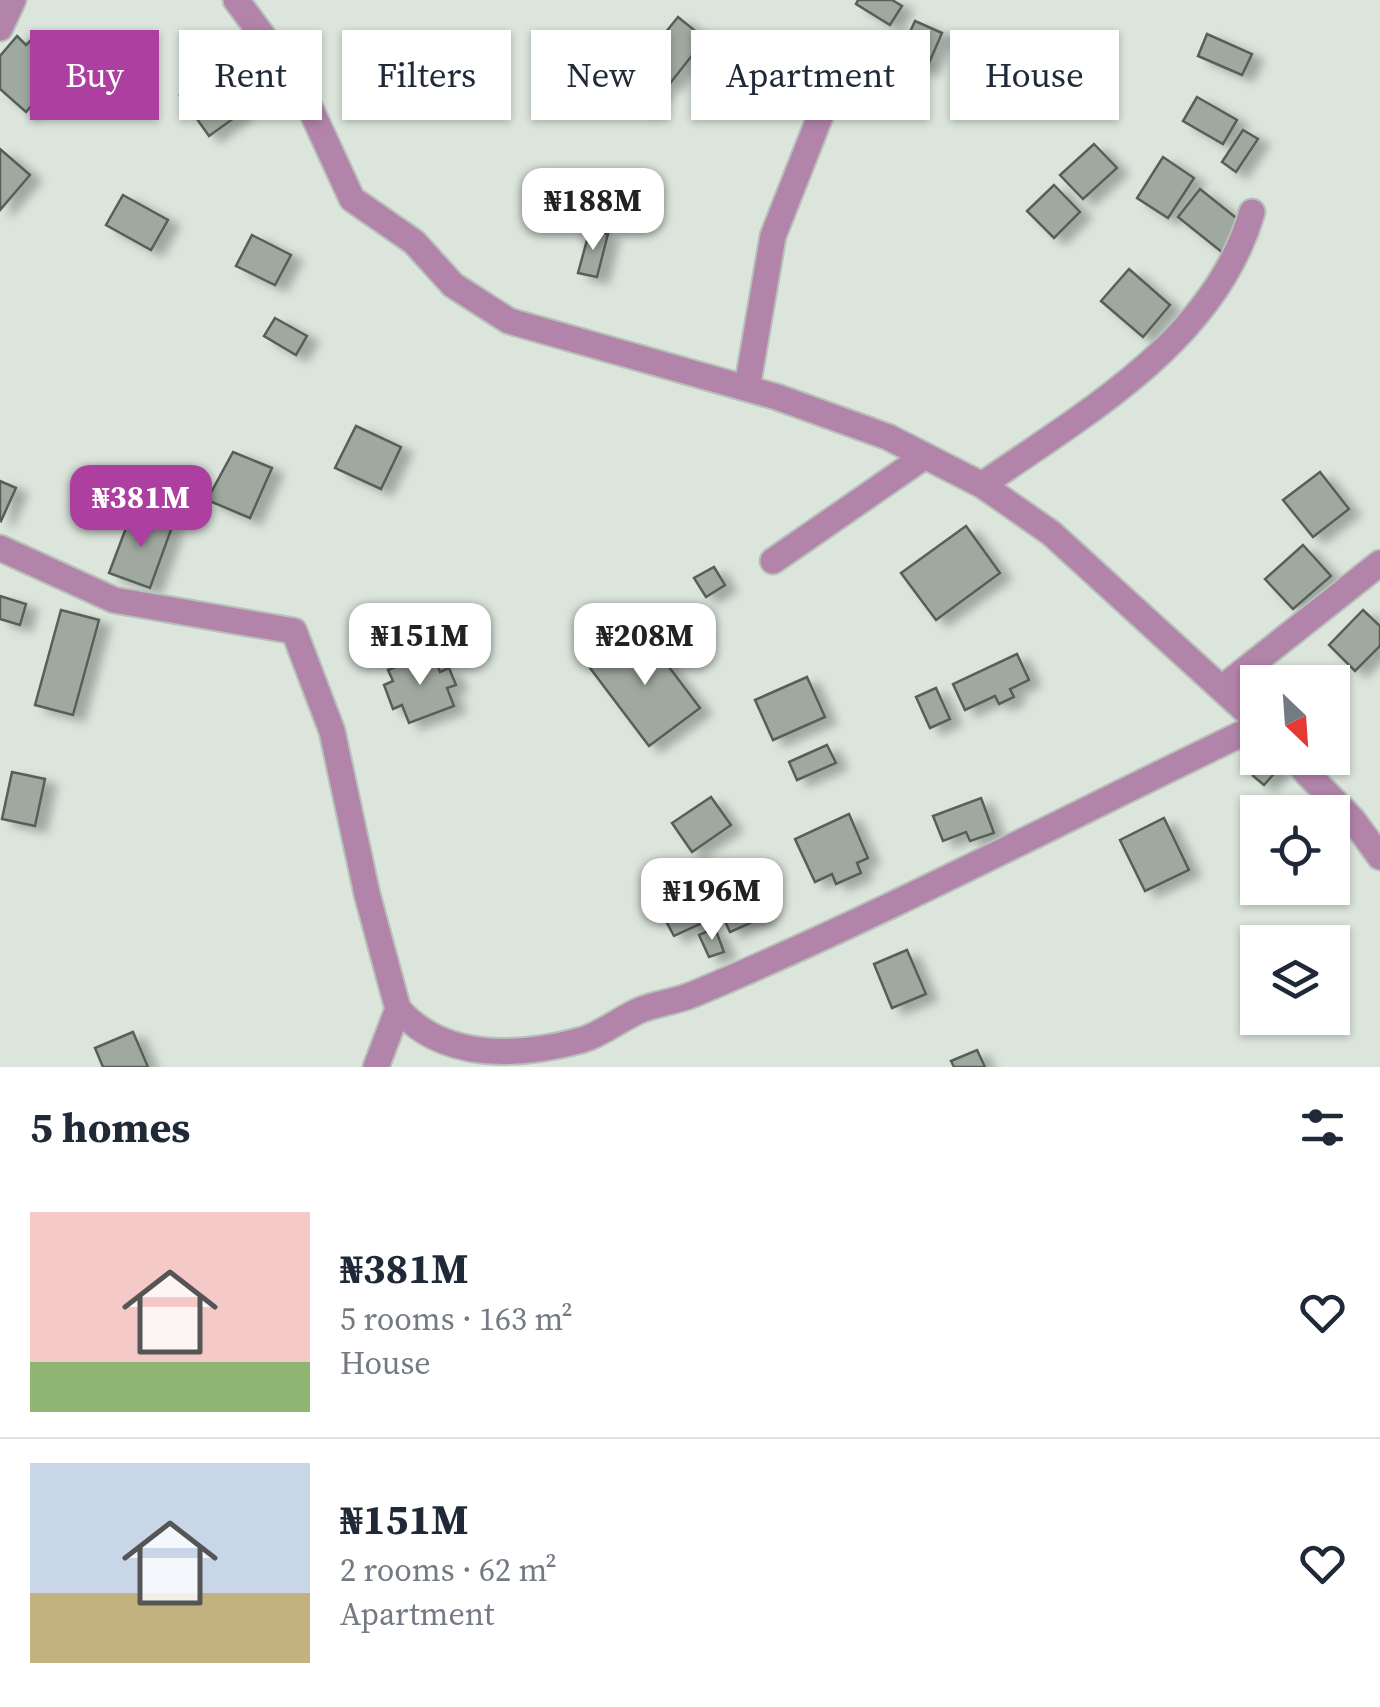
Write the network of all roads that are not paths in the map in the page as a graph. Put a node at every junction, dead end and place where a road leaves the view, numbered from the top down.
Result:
1 (12, 0) edge
2 (236, 0) edge
3 (0, 28) edge
4 (819, 120) edge
5 (1252, 212) dead end
6 (747, 388) junction
7 (925, 456) junction
8 (982, 485) junction
9 (0, 548) edge
10 (773, 561) dead end
11 (1380, 564) edge
12 (1222, 688) junction
13 (1240, 706) edge
14 (1240, 733) edge
15 (1309, 775) edge
16 (1380, 857) edge
17 (398, 1010) junction
18 (376, 1067) edge

1 - 3 street
2 - 6 street
4 - 6 street
5 - 8 street
6 - 7 street
7 - 8 street
7 - 10 street
8 - 12 street
9 - 17 street
11 - 12 street
12 - 13 street
14 - 17 street
15 - 16 street
17 - 18 street

